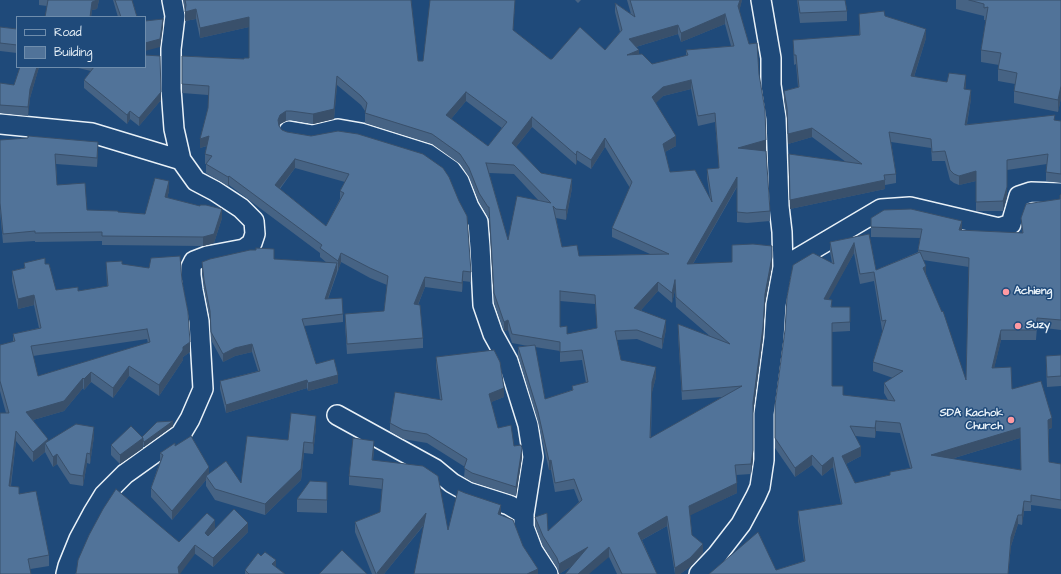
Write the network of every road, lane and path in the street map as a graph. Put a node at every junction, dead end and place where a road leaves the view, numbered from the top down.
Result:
1 (172, 0) edge
2 (761, 0) edge
3 (0, 124) edge
4 (289, 131) edge
5 (182, 160) junction
6 (1061, 193) edge
7 (783, 267) junction
8 (337, 415) dead end
9 (524, 514) junction
10 (66, 574) edge
11 (548, 574) edge
12 (699, 574) edge

1 - 5 street
2 - 7 street
3 - 5 street
4 - 9 street
5 - 10 street
6 - 7 street
7 - 12 street
8 - 9 street
9 - 11 street

